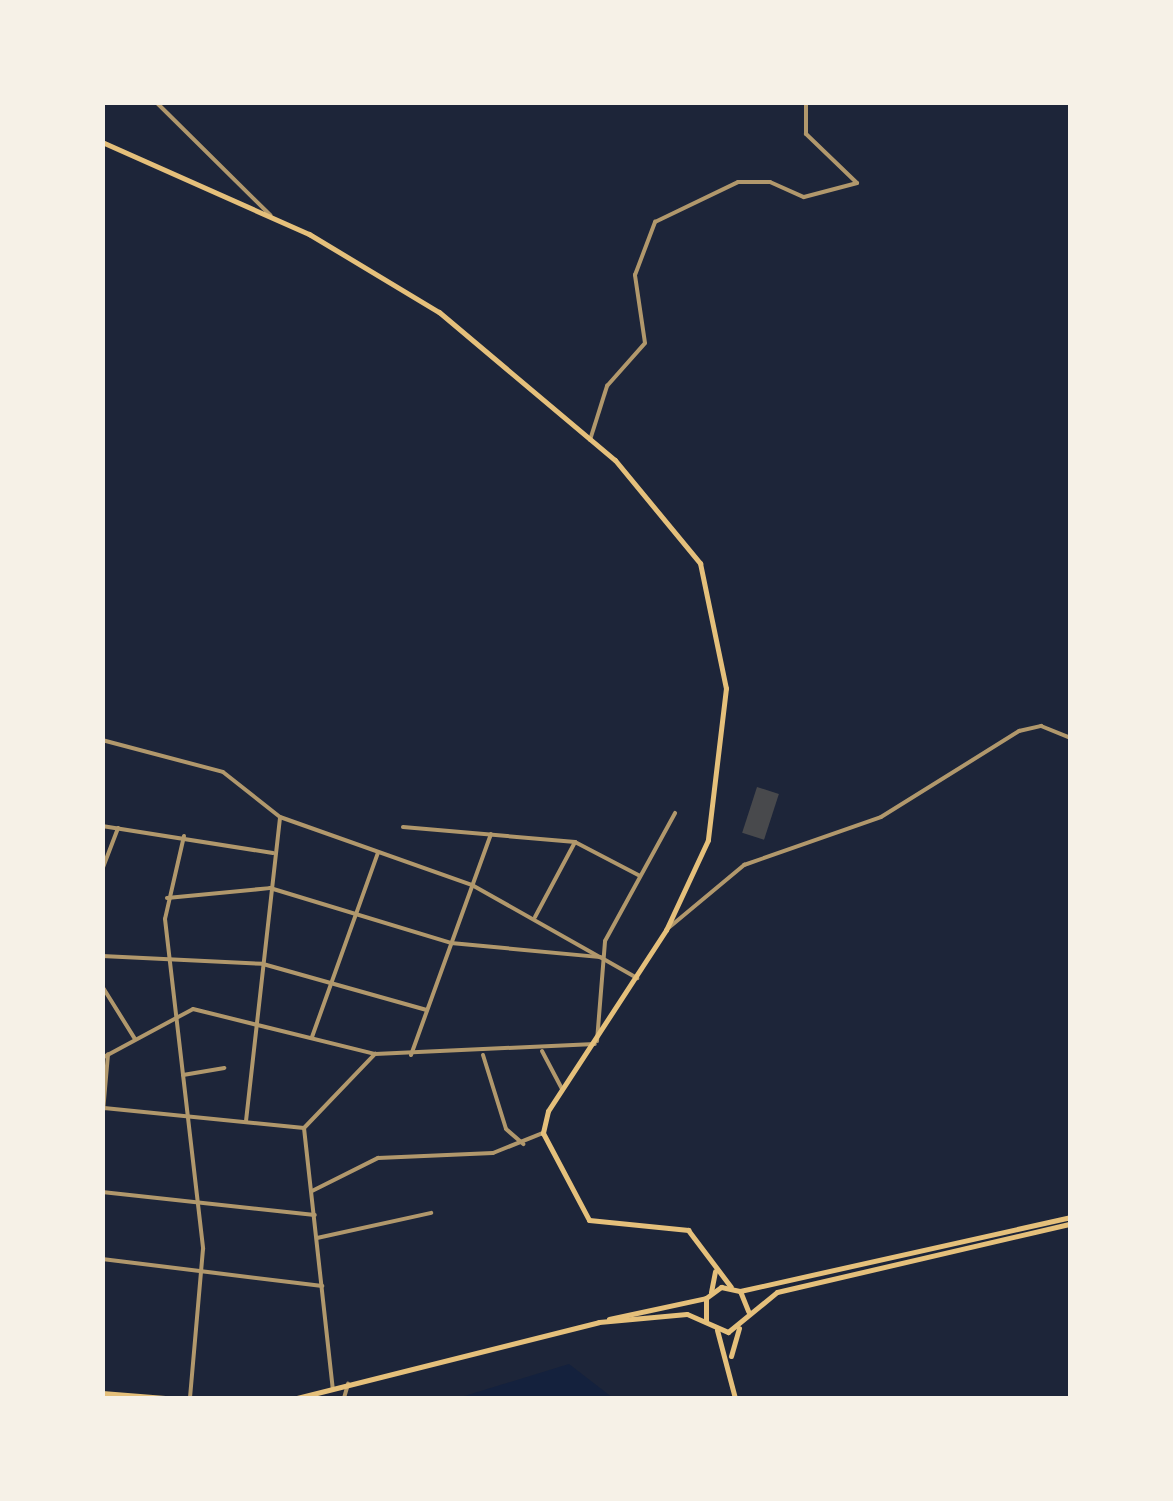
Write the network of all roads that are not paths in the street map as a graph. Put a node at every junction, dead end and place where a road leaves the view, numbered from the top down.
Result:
1 (156, 102) edge
2 (806, 102) edge
3 (102, 142) edge
4 (273, 217) junction
5 (590, 440) junction
6 (1070, 738) edge
7 (102, 740) edge
8 (674, 813) dead end
9 (280, 818) junction
10 (102, 826) edge
11 (403, 827) dead end
12 (118, 828) junction
13 (492, 832) junction
14 (184, 836) junction
15 (575, 842) junction
16 (378, 852) junction
17 (273, 853) junction
18 (102, 870) edge
19 (640, 876) junction
20 (472, 885) junction
21 (270, 888) junction
22 (166, 898) junction
23 (357, 911) junction
24 (534, 919) junction
25 (666, 930) junction
26 (451, 943) junction
27 (102, 956) edge
28 (167, 956) junction
29 (600, 957) junction
30 (263, 964) junction
31 (637, 978) junction
32 (332, 979) junction
33 (102, 986) edge
34 (427, 1010) junction
35 (174, 1015) junction
36 (257, 1022) junction
37 (312, 1037) junction
38 (136, 1038) junction
39 (596, 1042) junction
40 (542, 1051) junction
41 (483, 1053) junction
42 (375, 1054) junction
43 (412, 1055) junction
44 (105, 1056) edge
45 (224, 1068) dead end
46 (184, 1075) junction
47 (562, 1089) junction
48 (104, 1108) edge
49 (188, 1115) junction
50 (246, 1122) junction
51 (102, 1123) edge
52 (304, 1128) junction
53 (543, 1133) junction
54 (523, 1144) junction
55 (312, 1191) junction
56 (102, 1192) edge
57 (200, 1202) junction
58 (314, 1214) junction
59 (431, 1214) dead end
60 (1070, 1216) edge
61 (1070, 1224) edge
62 (317, 1238) junction
63 (102, 1259) edge
64 (715, 1268) junction
65 (204, 1271) junction
66 (322, 1286) junction
67 (731, 1287) junction
68 (740, 1291) junction
69 (709, 1295) junction
70 (748, 1315) junction
71 (599, 1322) junction
72 (708, 1322) junction
73 (739, 1328) junction
74 (717, 1330) junction
75 (731, 1364) junction
76 (348, 1384) junction
77 (333, 1389) junction
78 (102, 1392) edge
79 (164, 1398) edge
80 (190, 1398) edge
81 (297, 1398) edge
82 (344, 1398) edge
83 (735, 1398) edge

1 - 4 street
2 - 5 street
3 - 4 main road
4 - 5 main road
5 - 25 main road
6 - 25 street
7 - 9 street
8 - 19 street
9 - 16 street
9 - 17 street
10 - 12 street
11 - 13 street
12 - 14 street
12 - 18 street
13 - 15 street
13 - 20 street
14 - 17 street
14 - 22 street
15 - 19 street
15 - 24 street
16 - 20 street
16 - 23 street
17 - 21 street
19 - 29 street
20 - 24 street
20 - 26 street
21 - 22 street
21 - 23 street
21 - 30 street
22 - 28 street
23 - 26 street
23 - 32 street
24 - 29 street
25 - 31 main road
26 - 29 street
26 - 34 street
27 - 28 street
28 - 30 street
28 - 35 street
29 - 31 street
29 - 39 street
30 - 32 street
30 - 36 street
31 - 39 main road
32 - 34 street
32 - 37 street
33 - 38 street
34 - 43 street
35 - 36 street
35 - 38 street
35 - 46 street
36 - 37 street
36 - 50 street
37 - 42 street
38 - 44 street
39 - 40 street
39 - 47 main road
40 - 41 street
40 - 47 street
41 - 43 street
41 - 54 street
42 - 43 street
42 - 52 street
44 - 48 street
45 - 46 street
46 - 49 street
47 - 53 main road
48 - 49 street
48 - 51 street
49 - 50 street
49 - 57 street
50 - 52 street
52 - 55 street
53 - 54 street
53 - 64 main road
54 - 55 street
55 - 58 street
56 - 57 street
57 - 58 street
57 - 65 street
58 - 62 street
59 - 62 street
60 - 68 main road
61 - 70 main road
62 - 66 street
63 - 65 street
64 - 67 main road
64 - 69 main road
65 - 66 street
65 - 80 street
66 - 77 street
67 - 68 main road
67 - 69 main road
68 - 70 main road
69 - 71 main road
69 - 72 main road
70 - 73 main road
71 - 72 main road
71 - 76 main road
72 - 74 main road
73 - 74 main road
73 - 75 main road
74 - 75 main road
75 - 83 main road
76 - 77 main road
76 - 82 street
77 - 81 main road
78 - 79 main road

